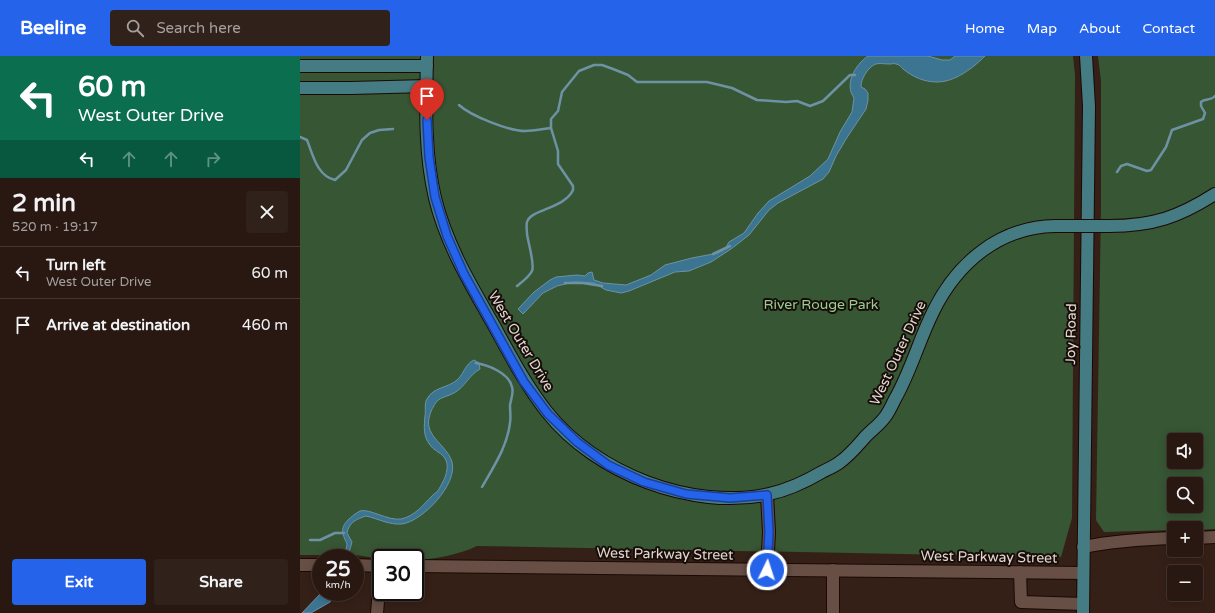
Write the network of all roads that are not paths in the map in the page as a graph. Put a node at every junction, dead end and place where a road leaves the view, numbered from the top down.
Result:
1 (1086, 56) edge
2 (427, 61) edge
3 (300, 66) edge
4 (427, 86) junction
5 (300, 88) edge
6 (1215, 194) edge
7 (767, 495) junction
8 (1167, 538) edge
9 (1203, 538) edge
10 (1215, 538) edge
11 (1083, 547) junction
12 (300, 565) edge
13 (312, 565) edge
14 (424, 566) edge
15 (767, 570) junction
16 (833, 570) junction
17 (1020, 572) junction
18 (1084, 573) junction
19 (378, 601) edge
20 (1083, 609) edge
21 (377, 613) edge
22 (833, 613) edge

1 - 11 main road, Joy Road
2 - 3 main road, West Outer Drive
2 - 4 main road, West Outer Drive
4 - 5 main road
4 - 7 main road, West Outer Drive
6 - 7 main road, West Outer Drive, bridge
7 - 15 street
8 - 11 street
9 - 10 street
11 - 18 main road, Joy Road
12 - 13 street
14 - 15 street, West Parkway Street
15 - 16 street, West Parkway Street
16 - 17 street, West Parkway Street
16 - 22 street
17 - 18 street, West Parkway Street
17 - 20 street
18 - 20 main road, Joy Road
19 - 21 street

